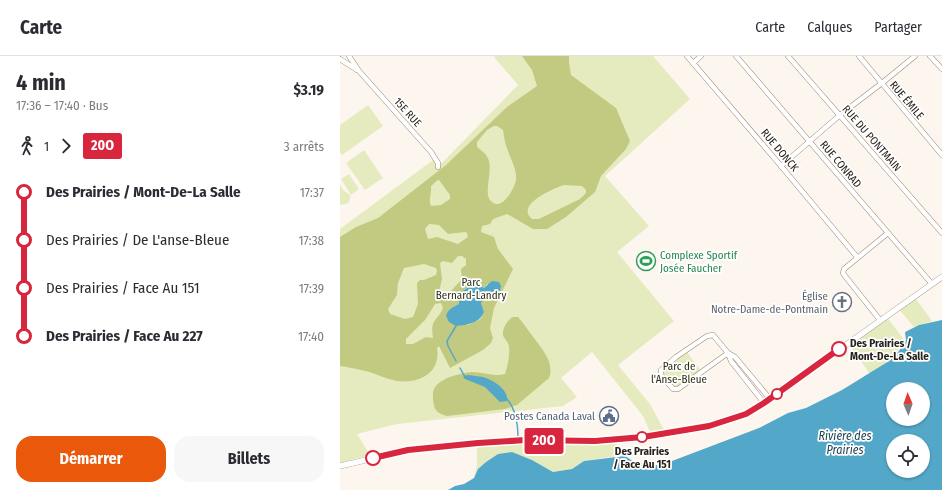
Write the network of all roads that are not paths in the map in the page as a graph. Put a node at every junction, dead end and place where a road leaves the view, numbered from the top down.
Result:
1 (349, 56) edge
2 (687, 56) edge
3 (701, 56) edge
4 (736, 56) edge
5 (788, 56) edge
6 (859, 56) edge
7 (915, 56) edge
8 (930, 56) edge
9 (340, 59) edge
10 (693, 63) junction
11 (942, 69) edge
12 (359, 71) junction
13 (882, 83) junction
14 (840, 115) junction
15 (810, 142) junction
16 (942, 155) edge
17 (782, 166) junction
18 (438, 167) dead end
19 (888, 233) junction
20 (942, 233) edge
21 (858, 257) junction
22 (942, 277) edge
23 (932, 284) junction
24 (880, 320) junction
25 (728, 353) junction
26 (767, 401) junction
27 (340, 466) edge

1 - 12 street, 15E RUE
2 - 10 street, RUE DONCK
3 - 10 street
4 - 15 street, RUE CONRAD
5 - 14 street, RUE DU PONTMAIN
6 - 13 street, RUE ÉMILE
7 - 13 street
8 - 11 street
9 - 12 street, 15E RUE
10 - 17 street, RUE DONCK
12 - 18 street, 15E RUE
13 - 14 street
13 - 16 street, RUE ÉMILE
14 - 15 street
14 - 20 street, RUE DU PONTMAIN
15 - 17 street
15 - 19 street, RUE CONRAD
17 - 21 street, RUE DONCK
19 - 21 street
19 - 23 street, RUE CONRAD
21 - 24 street
22 - 23 street
23 - 24 street
24 - 26 street
25 - 25 street
25 - 26 street
26 - 27 street

